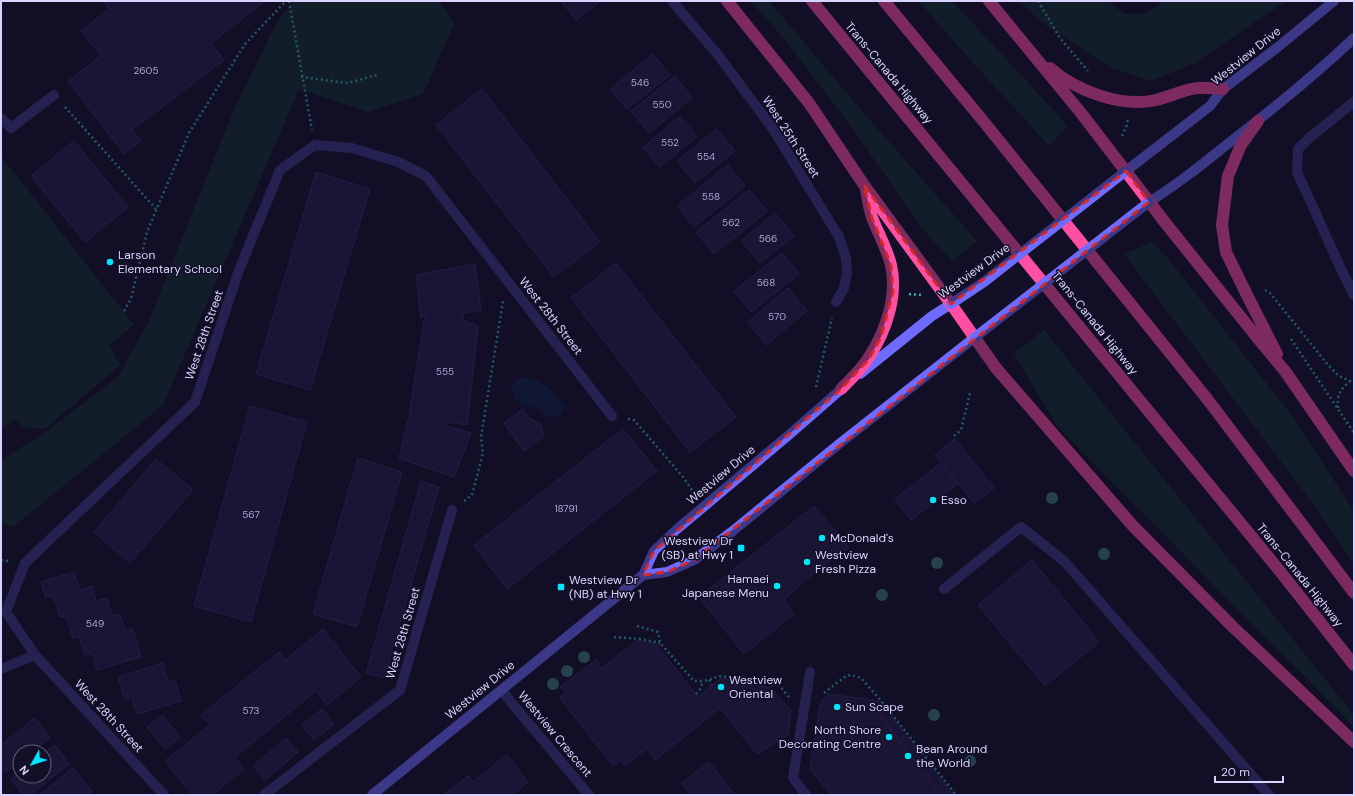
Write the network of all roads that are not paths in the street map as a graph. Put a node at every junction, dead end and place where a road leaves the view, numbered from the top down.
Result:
1 (672, 1) edge
2 (728, 1) edge
3 (812, 1) edge
4 (884, 1) edge
5 (989, 1) edge
6 (1334, 1) edge
7 (1354, 38) edge
8 (1030, 50) junction
9 (1223, 89) junction
10 (54, 95) road end
11 (1354, 102) edge
12 (1, 118) edge
13 (1258, 121) junction
14 (1126, 171) junction
15 (864, 185) junction
16 (1150, 202) junction
17 (1354, 295) edge
18 (836, 302) road end
19 (951, 304) junction
20 (974, 338) junction
21 (1286, 371) junction
22 (841, 389) junction
23 (612, 416) road end
24 (1354, 470) edge
25 (452, 510) road end
26 (643, 575) junction
27 (944, 589) dead end
28 (1354, 593) edge
29 (35, 655) junction
30 (1354, 665) edge
31 (1, 669) edge
32 (810, 672) dead end
33 (501, 690) junction
34 (1354, 742) edge
35 (164, 795) edge
36 (264, 795) edge
37 (372, 795) edge
38 (589, 795) edge
39 (806, 795) edge
40 (1269, 795) edge

1 - 18 street, West 25th Street
2 - 15 highway
3 - 30 highway, Trans-Canada Highway
4 - 28 highway
5 - 8 highway
6 - 9 main road, Westview Drive
7 - 13 main road
8 - 9 highway
8 - 14 highway
9 - 14 main road, Westview Drive
10 - 12 street
11 - 17 street
13 - 16 main road
13 - 21 highway
14 - 16 highway
14 - 19 main road, Westview Drive, bridge
15 - 19 highway
15 - 22 highway
16 - 20 main road, bridge
16 - 21 highway
19 - 20 highway
19 - 22 main road, Westview Drive
20 - 26 main road
20 - 34 highway
21 - 24 highway
22 - 26 main road, Westview Drive
23 - 29 street, West 28th Street
25 - 36 street, West 28th Street
26 - 33 main road, Westview Drive
27 - 40 street
29 - 31 street
29 - 35 street, West 28th Street
32 - 39 street
33 - 37 main road, Westview Drive
33 - 38 street, Westview Crescent

